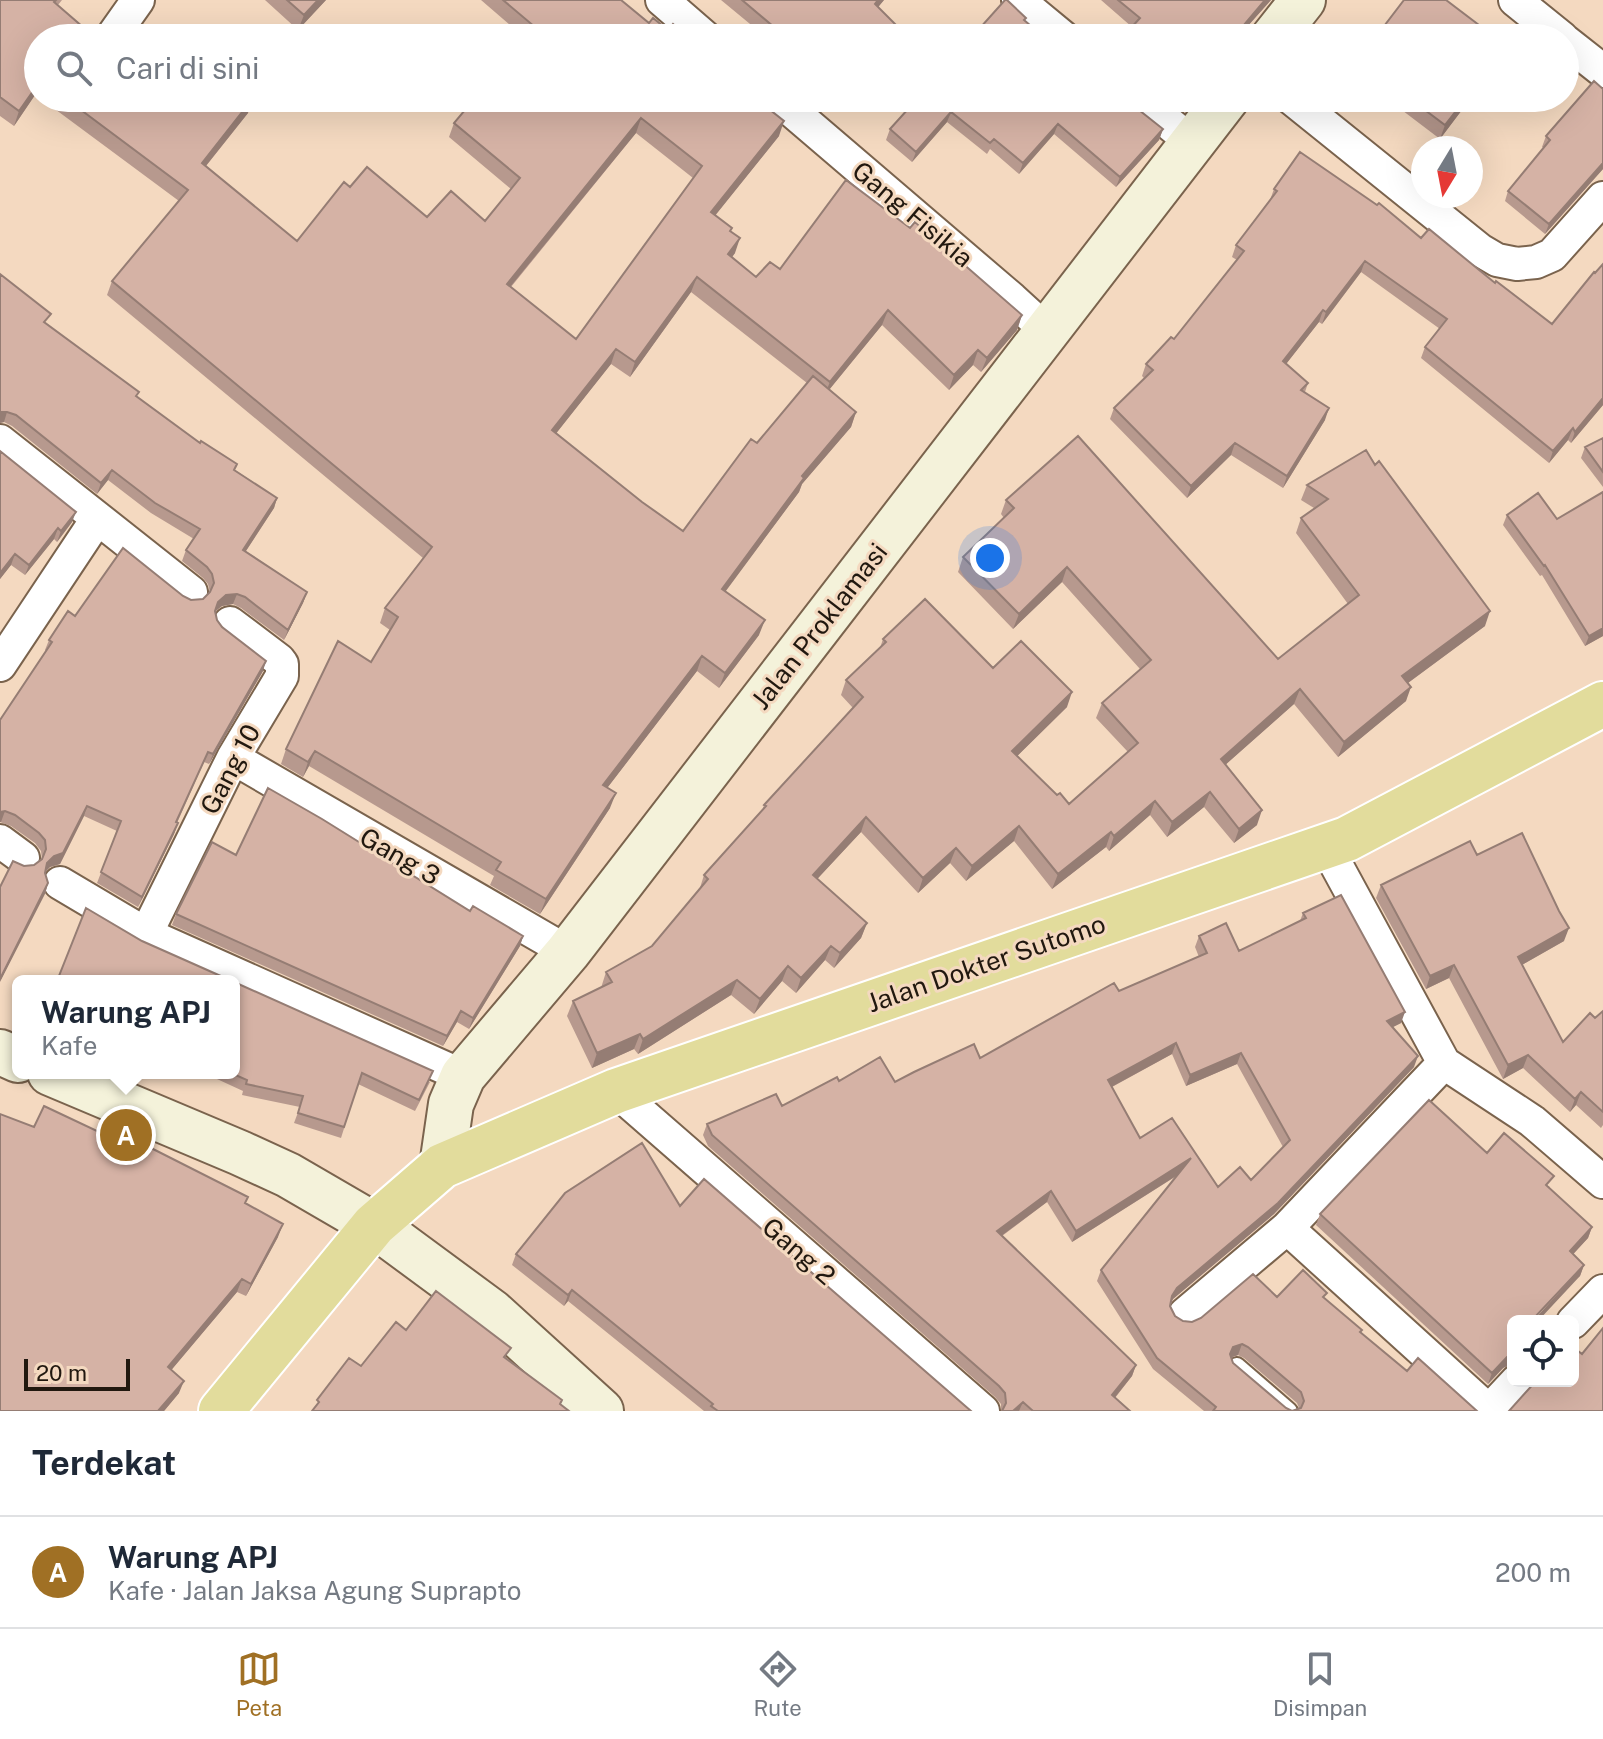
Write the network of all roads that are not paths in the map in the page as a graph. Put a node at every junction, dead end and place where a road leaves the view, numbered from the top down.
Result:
1 (138, 0) edge
2 (662, 0) edge
3 (1018, 0) edge
4 (1303, 0) edge
5 (1515, 0) edge
6 (121, 24) edge
7 (690, 24) edge
8 (1047, 24) edge
9 (1284, 24) edge
10 (1545, 24) edge
11 (1579, 52) edge
12 (1603, 71) edge
13 (793, 112) edge
14 (1155, 112) edge
15 (1216, 112) edge
16 (1308, 112) edge
17 (1193, 143) junction
18 (1603, 198) edge
19 (1047, 331) junction
20 (0, 441) edge
21 (97, 519) junction
22 (191, 592) dead end
23 (230, 623) dead end
24 (0, 665) edge
25 (1603, 704) edge
26 (233, 758) junction
27 (1326, 846) junction
28 (60, 883) dead end
29 (146, 934) junction
30 (568, 952) junction
31 (238, 975) edge
32 (240, 976) edge
33 (1444, 1063) junction
34 (463, 1076) junction
35 (64, 1079) edge
36 (616, 1091) junction
37 (442, 1166) junction
38 (1603, 1182) edge
39 (374, 1225) junction
40 (1287, 1228) junction
41 (1603, 1291) edge
42 (1185, 1314) dead end
43 (1579, 1316) edge
44 (1237, 1366) edge
45 (1511, 1387) edge
46 (586, 1406) edge
47 (221, 1411) edge
48 (983, 1411) edge
49 (1289, 1411) edge
50 (1489, 1411) edge

1 - 6 street
2 - 7 street
3 - 8 street
4 - 9 main road
5 - 10 street
11 - 12 street
13 - 19 street, Gang Fisikia
14 - 17 street
15 - 17 main road, Jalan Proklamasi
16 - 18 street
17 - 19 main road, Jalan Proklamasi
19 - 30 main road, Jalan Proklamasi
20 - 21 street
21 - 22 street
21 - 24 street
23 - 26 street, Gang 10
25 - 27 highway, Jalan Dokter Sutomo
26 - 29 street, Gang 10
26 - 30 street, Gang 3
27 - 33 street
27 - 36 highway, Jalan Dokter Sutomo
28 - 29 street
29 - 31 street
30 - 34 main road, Jalan Proklamasi
32 - 34 street
33 - 38 street
33 - 40 street
34 - 37 main road, Jalan Proklamasi
35 - 39 main road
36 - 37 highway, Jalan Dokter Sutomo
36 - 48 street, Gang 2
37 - 39 highway, Jalan Dokter Sutomo
39 - 46 main road
39 - 47 highway, Jalan Dokter Sutomo
40 - 42 street
40 - 50 street
41 - 43 street
44 - 49 lane
45 - 50 street

